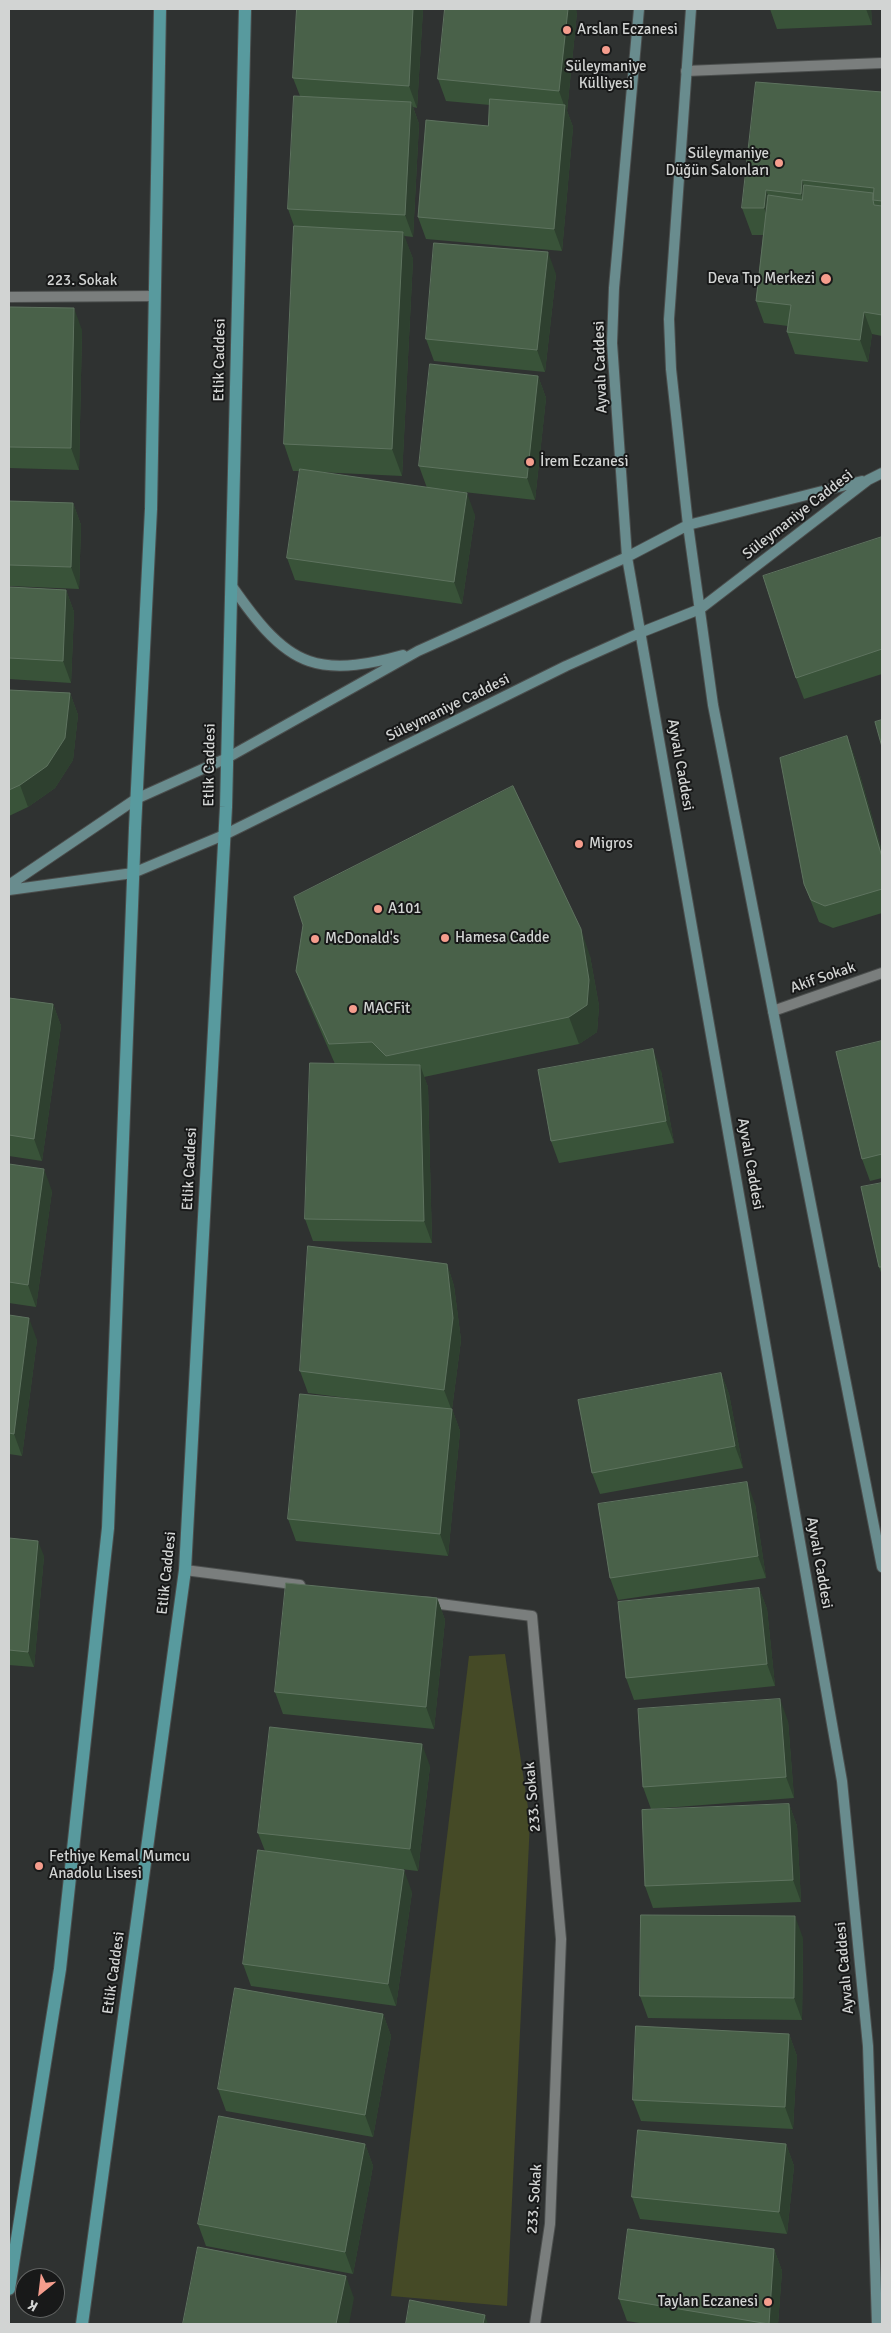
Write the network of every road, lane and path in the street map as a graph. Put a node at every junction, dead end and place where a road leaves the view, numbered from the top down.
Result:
1 (160, 9) edge
2 (245, 9) edge
3 (639, 9) edge
4 (691, 9) edge
5 (882, 63) edge
6 (686, 71) junction
7 (155, 296) junction
8 (9, 297) edge
9 (882, 473) edge
10 (868, 480) junction
11 (688, 525) junction
12 (627, 557) junction
13 (231, 585) junction
14 (700, 609) junction
15 (642, 632) junction
16 (418, 651) junction
17 (226, 758) junction
18 (136, 799) junction
19 (224, 835) junction
20 (133, 874) junction
21 (9, 885) edge
22 (9, 890) edge
23 (882, 973) edge
24 (773, 1011) junction
25 (882, 1567) edge
26 (185, 1570) junction
27 (314, 1587) edge
28 (413, 1600) edge
29 (9, 2289) edge
30 (82, 2324) edge
31 (536, 2324) edge
32 (877, 2324) edge

1 - 7 main road
2 - 13 main road, Etlik Caddesi
3 - 12 main road, Ayvalı Caddesi
4 - 6 main road
5 - 6 street
6 - 11 main road
7 - 8 street, 223. Sokak
7 - 18 main road
9 - 10 main road, Süleymaniye Caddesi
10 - 11 main road, Süleymaniye Caddesi
10 - 14 main road, Süleymaniye Caddesi
11 - 12 main road, Süleymaniye Caddesi
11 - 14 main road
12 - 15 main road, Ayvalı Caddesi
12 - 16 main road, Süleymaniye Caddesi
13 - 16 main road, Süleymaniye Caddesi
13 - 17 main road, Etlik Caddesi
14 - 15 main road, Süleymaniye Caddesi
14 - 24 main road
15 - 19 main road, Süleymaniye Caddesi
15 - 32 main road, Ayvalı Caddesi
16 - 17 main road, Süleymaniye Caddesi
17 - 18 main road, Süleymaniye Caddesi
17 - 19 main road, Etlik Caddesi
18 - 20 main road
18 - 21 main road, Süleymaniye Caddesi
19 - 20 main road, Süleymaniye Caddesi
19 - 26 main road, Etlik Caddesi
20 - 22 main road, Süleymaniye Caddesi
20 - 29 main road
23 - 24 street, Akif Sokak
24 - 25 main road
26 - 27 street
26 - 30 main road, Etlik Caddesi
28 - 31 street, 233. Sokak

